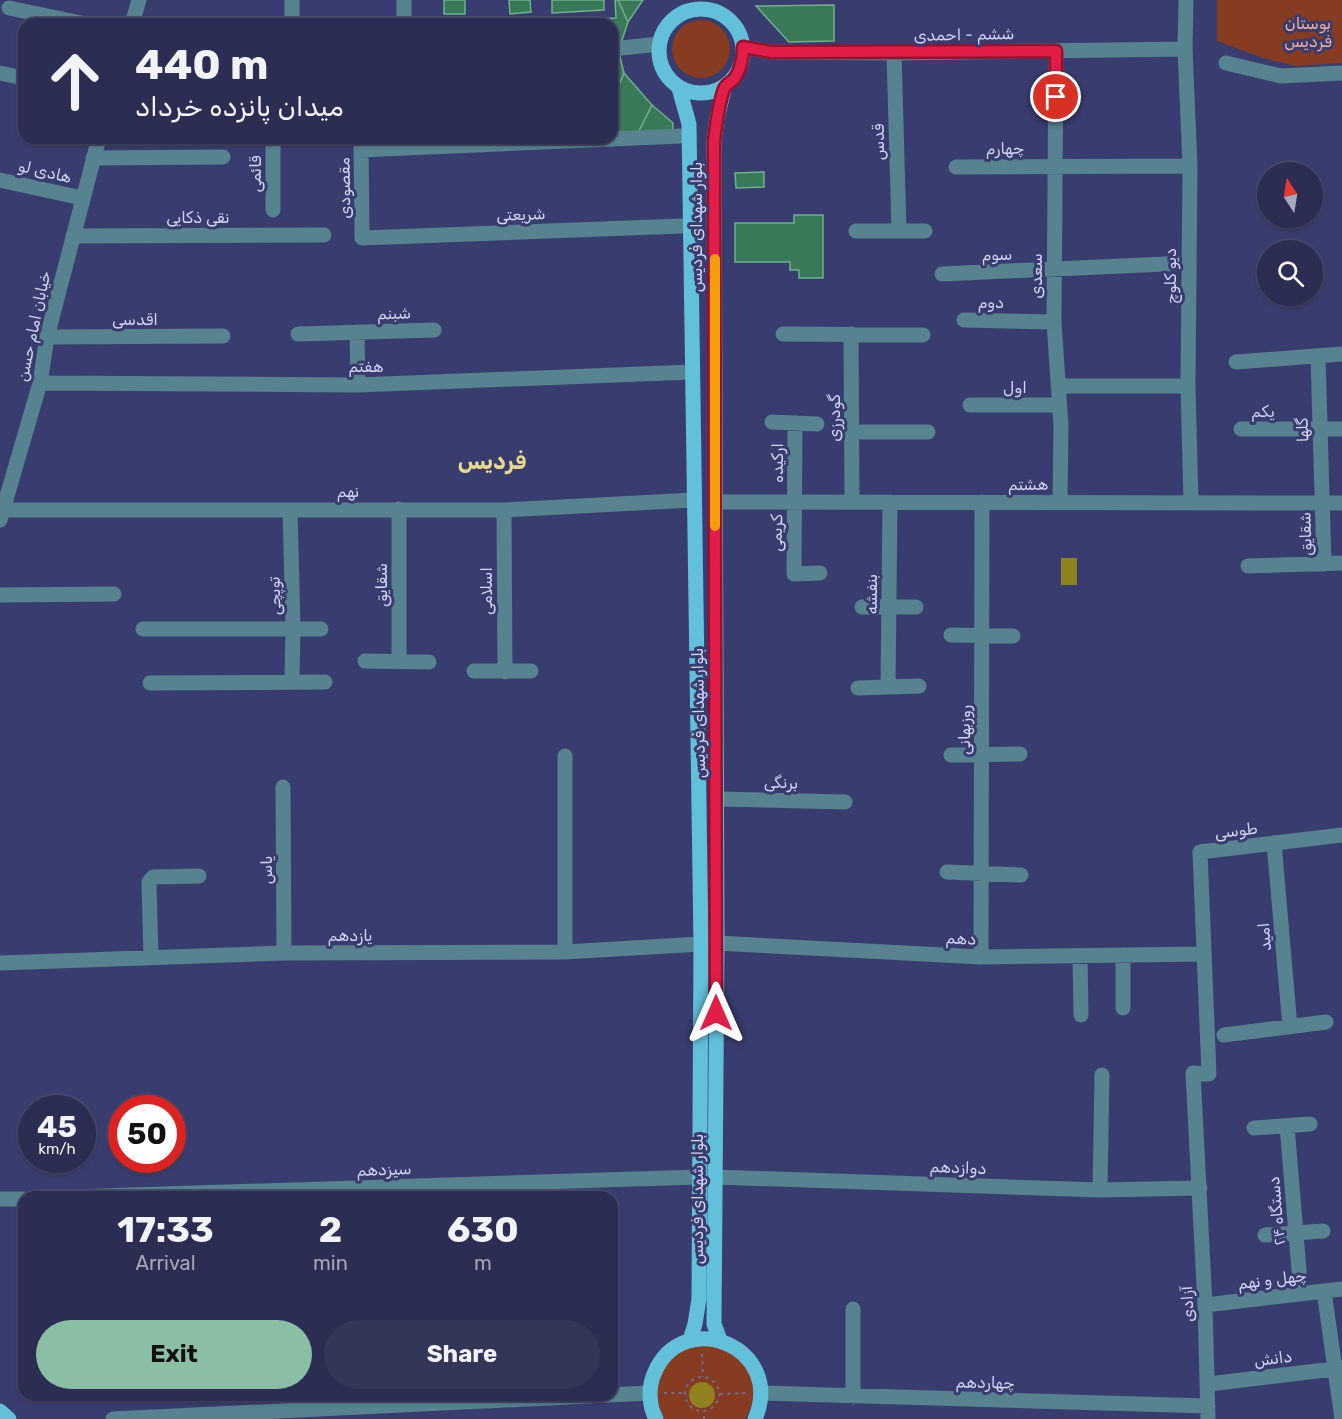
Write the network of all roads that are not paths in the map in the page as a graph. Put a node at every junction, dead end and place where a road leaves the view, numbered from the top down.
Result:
1 (139, 0) edge
2 (292, 0) edge
3 (404, 0) edge
4 (686, 0) edge
5 (1186, 0) edge
6 (712, 5) edge
7 (9, 8) dead end
8 (680, 15) junction
9 (57, 18) edge
10 (134, 18) edge
11 (292, 18) edge
12 (404, 18) edge
13 (659, 44) junction
14 (743, 47) junction
15 (618, 48) edge
16 (1185, 49) junction
17 (1056, 51) junction
18 (894, 53) junction
19 (1226, 63) dead end
20 (0, 73) edge
21 (1342, 73) edge
22 (18, 77) edge
23 (725, 86) junction
24 (679, 88) junction
25 (682, 136) dead end
26 (618, 138) edge
27 (97, 144) edge
28 (273, 144) edge
29 (361, 144) edge
30 (93, 158) junction
31 (224, 158) dead end
32 (1055, 166) junction
33 (1190, 166) junction
34 (956, 167) dead end
35 (0, 180) edge
36 (82, 198) junction
37 (273, 210) dead end
38 (682, 225) dead end
39 (856, 231) dead end
40 (899, 231) junction
41 (925, 231) dead end
42 (324, 235) dead end
43 (72, 236) junction
44 (362, 238) joint
45 (1188, 263) junction
46 (1054, 270) junction
47 (942, 274) dead end
48 (964, 320) dead end
49 (1054, 322) junction
50 (434, 330) dead end
51 (357, 332) junction
52 (783, 333) dead end
53 (298, 334) dead end
54 (851, 334) junction
55 (923, 335) dead end
56 (223, 336) dead end
57 (47, 337) junction
58 (1342, 354) edge
59 (1318, 356) junction
60 (1236, 362) dead end
61 (692, 372) junction
62 (40, 383) junction
63 (358, 385) junction
64 (1058, 386) junction
65 (1188, 386) junction
66 (970, 405) dead end
67 (1059, 405) junction
68 (772, 422) dead end
69 (795, 423) junction
70 (817, 423) dead end
71 (1241, 429) dead end
72 (1320, 429) junction
73 (1342, 429) edge
74 (852, 432) junction
75 (928, 432) dead end
76 (7, 473) edge
77 (694, 500) junction
78 (1060, 501) junction
79 (715, 502) junction
80 (795, 502) junction
81 (852, 502) junction
82 (890, 502) junction
83 (982, 502) junction
84 (1191, 502) junction
85 (1322, 502) junction
86 (1342, 503) edge
87 (399, 509) junction
88 (290, 510) junction
89 (504, 510) junction
90 (2, 515) edge
91 (1342, 563) edge
92 (1324, 564) junction
93 (1248, 566) dead end
94 (820, 573) dead end
95 (114, 594) dead end
96 (0, 595) edge
97 (862, 607) dead end
98 (889, 607) junction
99 (916, 607) dead end
100 (293, 627) junction
101 (143, 629) dead end
102 (321, 629) dead end
103 (951, 635) dead end
104 (1013, 636) dead end
105 (982, 637) junction
106 (365, 661) dead end
107 (399, 661) junction
108 (429, 662) dead end
109 (474, 671) dead end
110 (531, 671) dead end
111 (505, 672) junction
112 (292, 681) junction
113 (325, 681) dead end
114 (150, 683) dead end
115 (888, 686) junction
116 (919, 686) dead end
117 (858, 688) dead end
118 (1020, 754) dead end
119 (951, 755) dead end
120 (981, 755) junction
121 (565, 756) dead end
122 (283, 788) dead end
123 (717, 800) junction
124 (845, 802) dead end
125 (1342, 835) edge
126 (1274, 843) junction
127 (947, 872) dead end
128 (981, 873) junction
129 (1021, 875) dead end
130 (199, 876) dead end
131 (717, 943) junction
132 (701, 944) junction
133 (565, 952) junction
134 (284, 953) junction
135 (1203, 954) junction
136 (1123, 955) junction
137 (1080, 956) junction
138 (981, 957) junction
139 (151, 958) junction
140 (0, 963) edge
141 (1123, 1008) dead end
142 (1081, 1015) dead end
143 (1326, 1022) dead end
144 (1290, 1027) junction
145 (1224, 1035) dead end
146 (1102, 1075) dead end
147 (1310, 1124) dead end
148 (1287, 1126) junction
149 (1254, 1128) dead end
150 (698, 1177) junction
151 (715, 1177) junction
152 (1200, 1188) junction
153 (1100, 1190) junction
154 (259, 1191) edge
155 (18, 1198) edge
156 (0, 1199) edge
157 (1323, 1231) dead end
158 (1296, 1233) junction
159 (1265, 1235) dead end
160 (1342, 1289) edge
161 (1324, 1291) junction
162 (1301, 1294) junction
163 (1205, 1305) junction
164 (853, 1309) dead end
165 (705, 1340) junction
166 (1339, 1369) edge
167 (1209, 1384) junction
168 (650, 1393) junction
169 (762, 1393) junction
170 (618, 1395) edge
171 (853, 1397) junction
172 (484, 1401) edge
173 (0, 1410) edge
174 (1208, 1412) edge
175 (9, 1419) edge
176 (112, 1419) edge
177 (656, 1419) edge
178 (755, 1419) edge
179 (1342, 1419) edge

1 - 10 street
2 - 11 street
3 - 12 street
4 - 8 main road
5 - 16 street, دیو کلوچ
6 - 8 main road
6 - 14 main road
7 - 9 street
8 - 13 main road
13 - 15 street
13 - 24 main road
14 - 18 street, ششم - احمدی
14 - 23 main road
16 - 17 street, ششم - احمدی
16 - 33 street, دیو کلوچ
17 - 18 street, ششم - احمدی
17 - 32 street, سعدی
18 - 40 street, قدس
19 - 21 street
20 - 22 street
23 - 24 main road
23 - 79 main road, بلوار شهدای فردیس
24 - 61 main road, بلوار شهدای فردیس
25 - 26 street
27 - 30 street, خیابان امام حسن
28 - 37 street, قائمی
29 - 44 street, مقصودی
30 - 31 street
30 - 36 street, خیابان امام حسن
32 - 33 street, چهارم
32 - 34 street, چهارم
32 - 46 street, سعدی
33 - 45 street, دیو کلوچ
35 - 36 street, هادی لو
36 - 43 street, خیابان امام حسن
38 - 44 street, شریعتی
39 - 40 street
40 - 41 street
42 - 43 street, نقی ذکایی
43 - 57 street, خیابان امام حسن
45 - 46 street, سوم
45 - 65 street, دیو کلوچ
46 - 47 street, سوم
46 - 49 street, سعدی
48 - 49 street, دوم
49 - 64 street, سعدی
50 - 51 street, شبنم
51 - 53 street, شبنم
51 - 63 street, شبنم
52 - 54 street
54 - 55 street
54 - 74 street, گودرزی
56 - 57 street, اقدسی
57 - 62 street, خیابان امام حسن
58 - 59 street
59 - 60 street
59 - 72 street, گلها
61 - 63 street, هفتم
61 - 77 main road, بلوار شهدای فردیس
62 - 63 street, هفتم
62 - 76 street, خیابان امام حسن
64 - 65 street
64 - 67 street, سعدی
65 - 84 street, دیو کلوچ
66 - 67 street, اول
67 - 78 street, سعدی
68 - 69 street
69 - 70 street
69 - 80 street, ارکیده
71 - 72 street, یکم
72 - 73 street
72 - 85 street, گلها
74 - 75 street
74 - 81 street, گودرزی
76 - 90 street, خیابان امام حسن
77 - 89 street, نهم
77 - 132 main road, بلوار شهدای فردیس
78 - 83 street, هشتم
78 - 84 street, هشتم
79 - 80 street, هشتم
79 - 123 main road, بلوار شهدای فردیس
80 - 81 street, هشتم
80 - 94 street, کریمی
81 - 82 street, هشتم
82 - 83 street, هشتم
82 - 98 street, بنفشه
83 - 105 street, روزبهانی
84 - 85 street, هشتم
85 - 86 street, هشتم
85 - 92 street, شقایق
87 - 88 street, نهم
87 - 89 street, نهم
87 - 107 street, شقایق
88 - 90 street, نهم
88 - 100 street, توپچی
89 - 111 street, اسلامی
91 - 92 street
92 - 93 street
95 - 96 street
97 - 98 street
98 - 99 street
98 - 115 street, بنفشه
100 - 101 street
100 - 102 street
100 - 112 street, توپچی
103 - 105 street
104 - 105 street
105 - 120 street, روزبهانی
106 - 107 street
107 - 108 street
109 - 111 street
110 - 111 street
112 - 113 street
112 - 114 street
115 - 116 street
115 - 117 street
118 - 120 street
119 - 120 street
120 - 128 street, روزبهانی
121 - 133 street
122 - 134 street, یاس
123 - 124 street, برنگی
123 - 131 main road, بلوار شهدای فردیس
125 - 126 street, طوسی
126 - 135 street, طوسی
126 - 144 street, امید
127 - 128 street
128 - 129 street
128 - 138 street, روزبهانی
130 - 139 street
131 - 138 street, دهم
131 - 151 main road, بلوار شهدای فردیس
132 - 133 street, یازدهم
132 - 150 main road, بلوار شهدای فردیس
133 - 134 street, یازدهم
134 - 139 street, یازدهم
135 - 136 street, دهم
135 - 152 street, طوسی
136 - 137 street, دهم
136 - 141 street
137 - 138 street, دهم
137 - 142 street
139 - 140 street, یازدهم
143 - 144 street
144 - 145 street
146 - 153 street
147 - 148 street
148 - 149 street
148 - 158 street, ۲۴ دستگاه
150 - 154 street, سیزدهم
150 - 165 main road, بلوار شهدای فردیس
151 - 153 street, دوازدهم
151 - 165 main road, بلوار شهدای فردیس
152 - 153 street, دوازدهم
152 - 163 street, آزادی
155 - 156 street
157 - 158 street
158 - 159 street
158 - 162 street, ۲۴ دستگاه
160 - 161 street, چهل و نهم
161 - 162 street, چهل و نهم
161 - 166 street
162 - 163 street, چهل و نهم
163 - 167 street, آزادی
164 - 171 street
165 - 168 main road
165 - 169 main road
166 - 167 street, دانش
166 - 179 street
167 - 174 street, آزادی
168 - 170 street
168 - 177 main road
169 - 171 street, چهاردهم
169 - 178 main road
171 - 174 street, چهاردهم
172 - 176 street
173 - 175 main road

